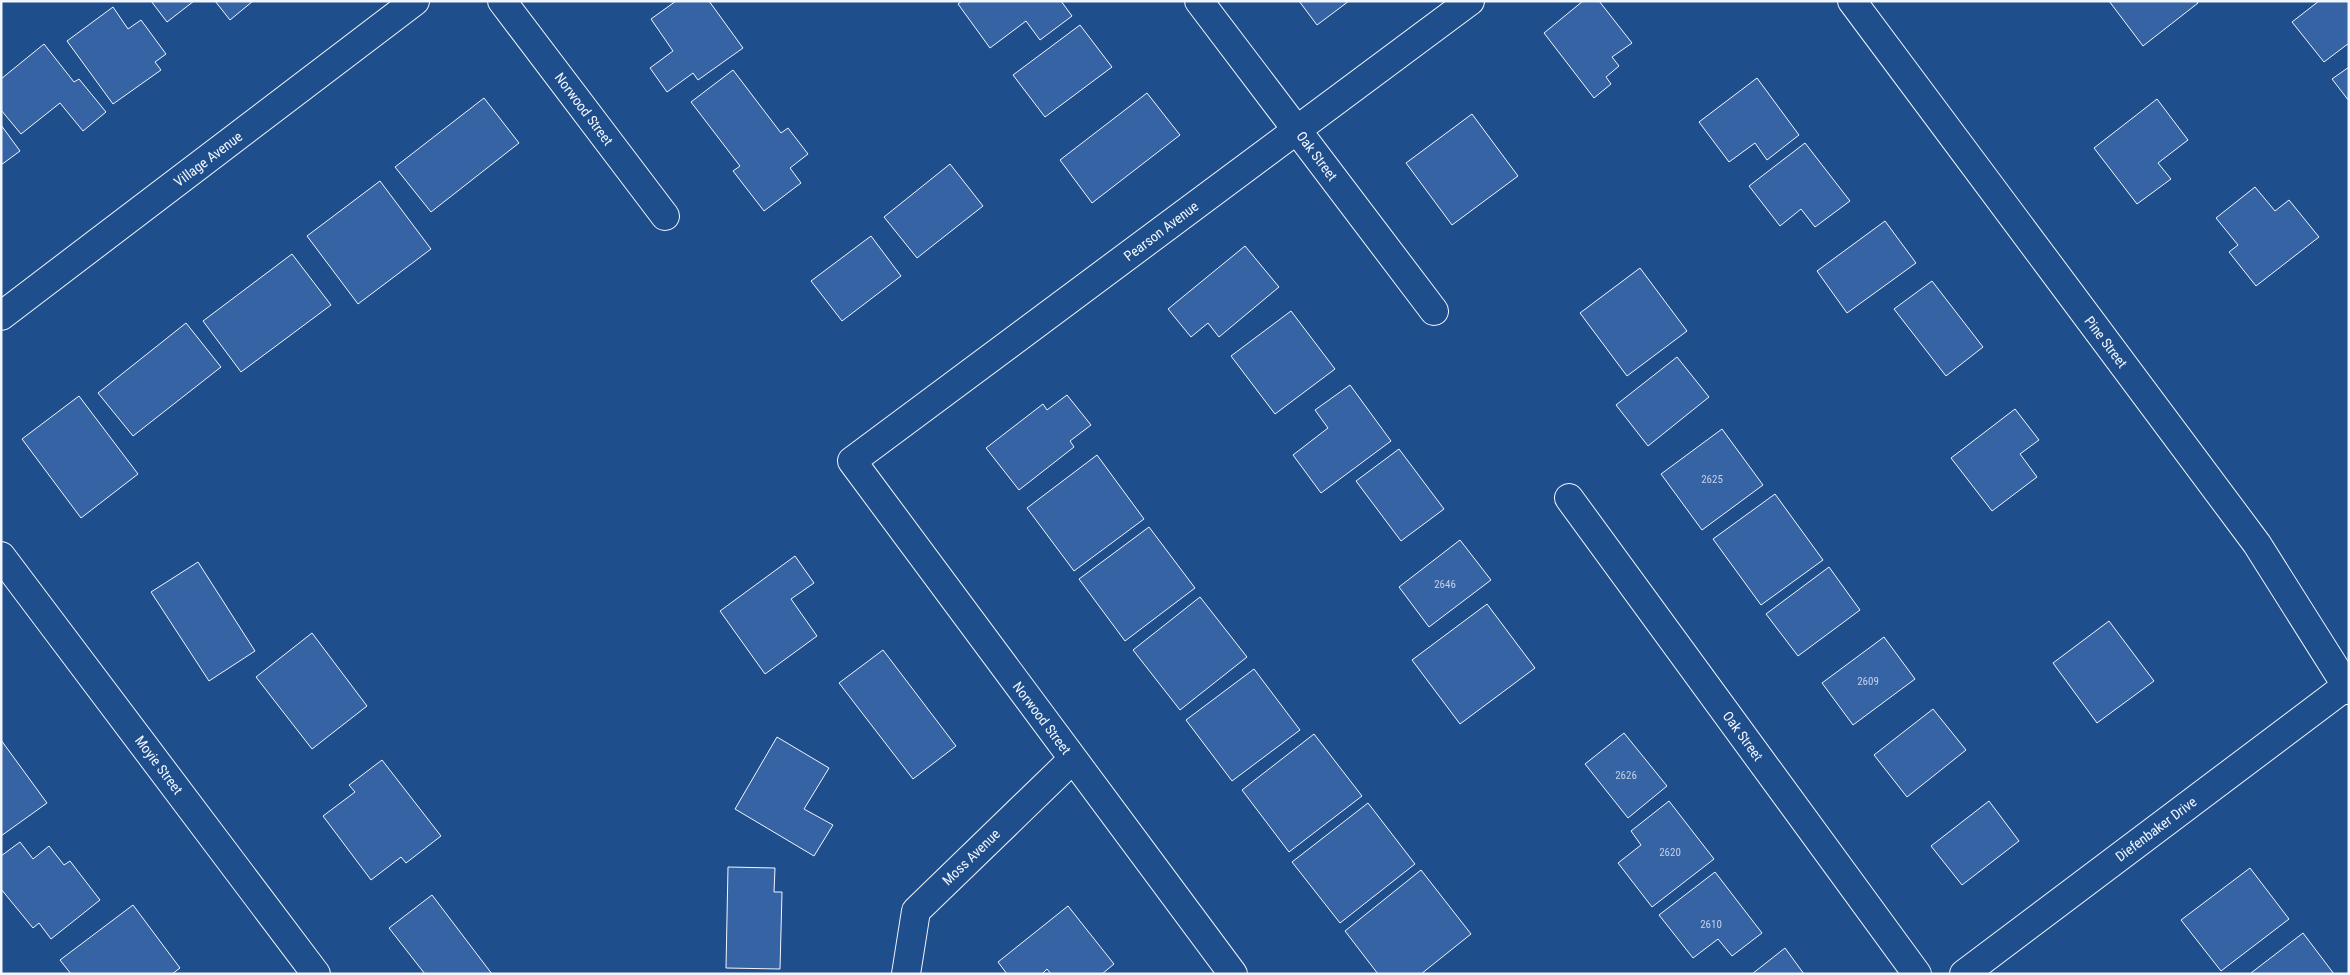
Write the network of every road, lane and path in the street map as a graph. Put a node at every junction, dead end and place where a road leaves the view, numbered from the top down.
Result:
1 (415, 1) edge
2 (502, 1) edge
3 (1199, 1) edge
4 (1470, 1) edge
5 (1852, 1) edge
6 (1297, 130) junction
7 (665, 216) dead end
8 (1434, 311) dead end
9 (1, 316) edge
10 (852, 461) joint
11 (1569, 498) dead end
12 (1, 556) edge
13 (2348, 687) edge
14 (1073, 759) junction
15 (316, 974) edge
16 (906, 974) edge
17 (1233, 974) edge
18 (1916, 974) edge
19 (1964, 974) edge

1 - 9 street, Village Avenue
2 - 7 street, Norwood Street
3 - 6 street, Oak Street
4 - 6 street, Pearson Avenue
5 - 13 street, Pine Street
6 - 8 street, Oak Street
6 - 10 street, Pearson Avenue
10 - 14 street, Norwood Street
11 - 18 street, Oak Street
12 - 15 street, Moyie Street
13 - 19 street, Diefenbaker Drive
14 - 16 street, Moss Avenue
14 - 17 street, Norwood Street

